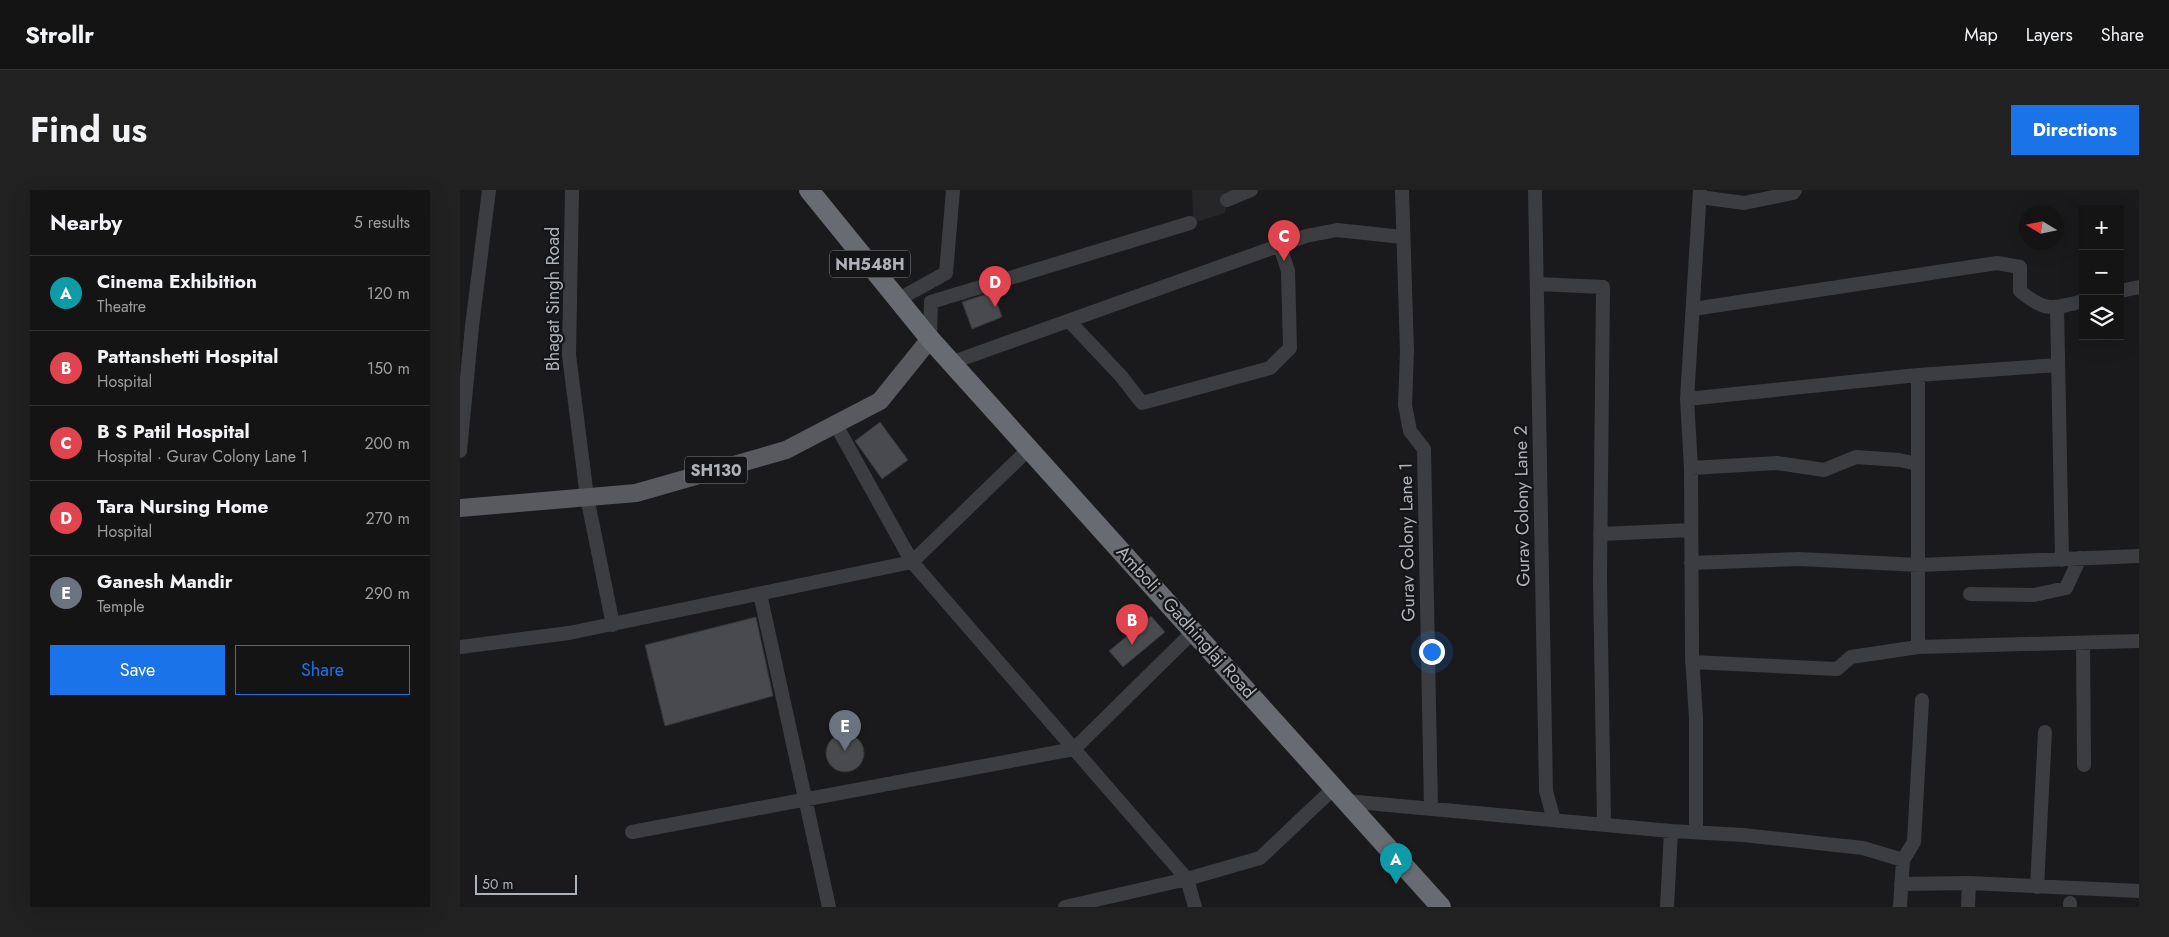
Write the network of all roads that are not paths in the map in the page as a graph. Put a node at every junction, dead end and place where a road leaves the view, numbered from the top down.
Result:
1 (489, 190) edge
2 (572, 190) edge
3 (809, 190) edge
4 (953, 190) edge
5 (1251, 190) edge
6 (1402, 190) edge
7 (1535, 190) edge
8 (1795, 190) edge
9 (1700, 194) edge
10 (1227, 200) dead end
11 (1190, 223) dead end
12 (1402, 237) junction
13 (1280, 246) junction
14 (1538, 284) junction
15 (2139, 286) edge
16 (2124, 290) edge
17 (899, 299) junction
18 (2079, 302) edge
19 (2057, 307) junction
20 (1693, 309) junction
21 (1068, 322) junction
22 (930, 339) junction
23 (953, 362) junction
24 (2058, 365) junction
25 (1918, 375) junction
26 (463, 386) edge
27 (1688, 399) junction
28 (836, 424) junction
29 (1030, 448) junction
30 (460, 451) edge
31 (1918, 464) junction
32 (1691, 468) junction
33 (587, 497) junction
34 (460, 508) edge
35 (1691, 530) junction
36 (1600, 534) junction
37 (2139, 556) edge
38 (2080, 558) junction
39 (2062, 560) junction
40 (912, 562) junction
41 (1690, 563) junction
42 (1919, 565) junction
43 (760, 594) junction
44 (1970, 594) dead end
45 (613, 624) junction
46 (1194, 631) junction
47 (2139, 641) edge
48 (2083, 643) junction
49 (460, 647) edge
50 (1918, 647) junction
51 (1692, 662) junction
52 (1922, 700) dead end
53 (2044, 732) dead end
54 (1074, 748) junction
55 (2084, 764) dead end
56 (1340, 794) junction
57 (806, 799) junction
58 (1431, 808) junction
59 (1554, 820) junction
60 (1604, 825) junction
61 (1670, 831) junction
62 (632, 832) dead end
63 (1696, 832) junction
64 (1903, 860) junction
65 (1188, 879) junction
66 (1901, 884) junction
67 (1969, 884) junction
68 (2037, 887) junction
69 (2139, 891) edge
70 (829, 907) edge
71 (1065, 907) edge
72 (1195, 907) edge
73 (1441, 907) edge
74 (1667, 907) edge
75 (1900, 907) edge
76 (1968, 907) edge

1 - 26 street
2 - 33 street, Bhagat Singh Road
3 - 17 highway, NH548H
4 - 17 street
5 - 10 street
6 - 12 street, Gurav Colony Lane 1
7 - 14 street, Gurav Colony Lane 2
8 - 9 street
9 - 20 street
11 - 22 street
12 - 13 street
12 - 58 street, Gurav Colony Lane 1
13 - 21 street
13 - 21 street
14 - 36 street
14 - 59 street, Gurav Colony Lane 2
15 - 16 street
17 - 22 highway, NH548H
18 - 19 street
19 - 20 street
19 - 24 street
20 - 27 street
21 - 23 street
22 - 23 highway, Amboli - Gadhinglaj Road / NH548H
22 - 28 main road, SH130
23 - 29 highway, Amboli - Gadhinglaj Road / NH548H
24 - 25 street
24 - 39 street
25 - 27 street
25 - 31 street
26 - 30 street
27 - 32 street
28 - 33 main road, SH130
28 - 40 street
29 - 40 street
29 - 46 highway, Amboli - Gadhinglaj Road / NH548H
31 - 32 street
31 - 42 street
32 - 35 street
33 - 34 main road, SH130
33 - 45 street, Bhagat Singh Road
35 - 36 street
35 - 41 street
36 - 60 street
37 - 38 street
38 - 39 street
38 - 44 street
39 - 42 street
40 - 43 street
40 - 54 street
41 - 42 street
41 - 51 street
42 - 50 street
43 - 45 street
43 - 57 street
45 - 49 street
46 - 54 street
46 - 56 highway, Amboli - Gadhinglaj Road / NH548H
47 - 48 street
48 - 50 street
48 - 55 street
50 - 51 street
51 - 63 street
52 - 64 street
53 - 68 street
54 - 57 street
54 - 65 street
56 - 58 street
56 - 65 street
56 - 73 highway, Amboli - Gadhinglaj Road / NH548H
57 - 62 street
57 - 70 street
58 - 59 street
59 - 60 street
60 - 61 street
61 - 63 street
61 - 74 street
63 - 64 street
64 - 66 street
65 - 71 street
65 - 72 street
66 - 67 street
66 - 75 street
67 - 68 street
67 - 76 street
68 - 69 street

